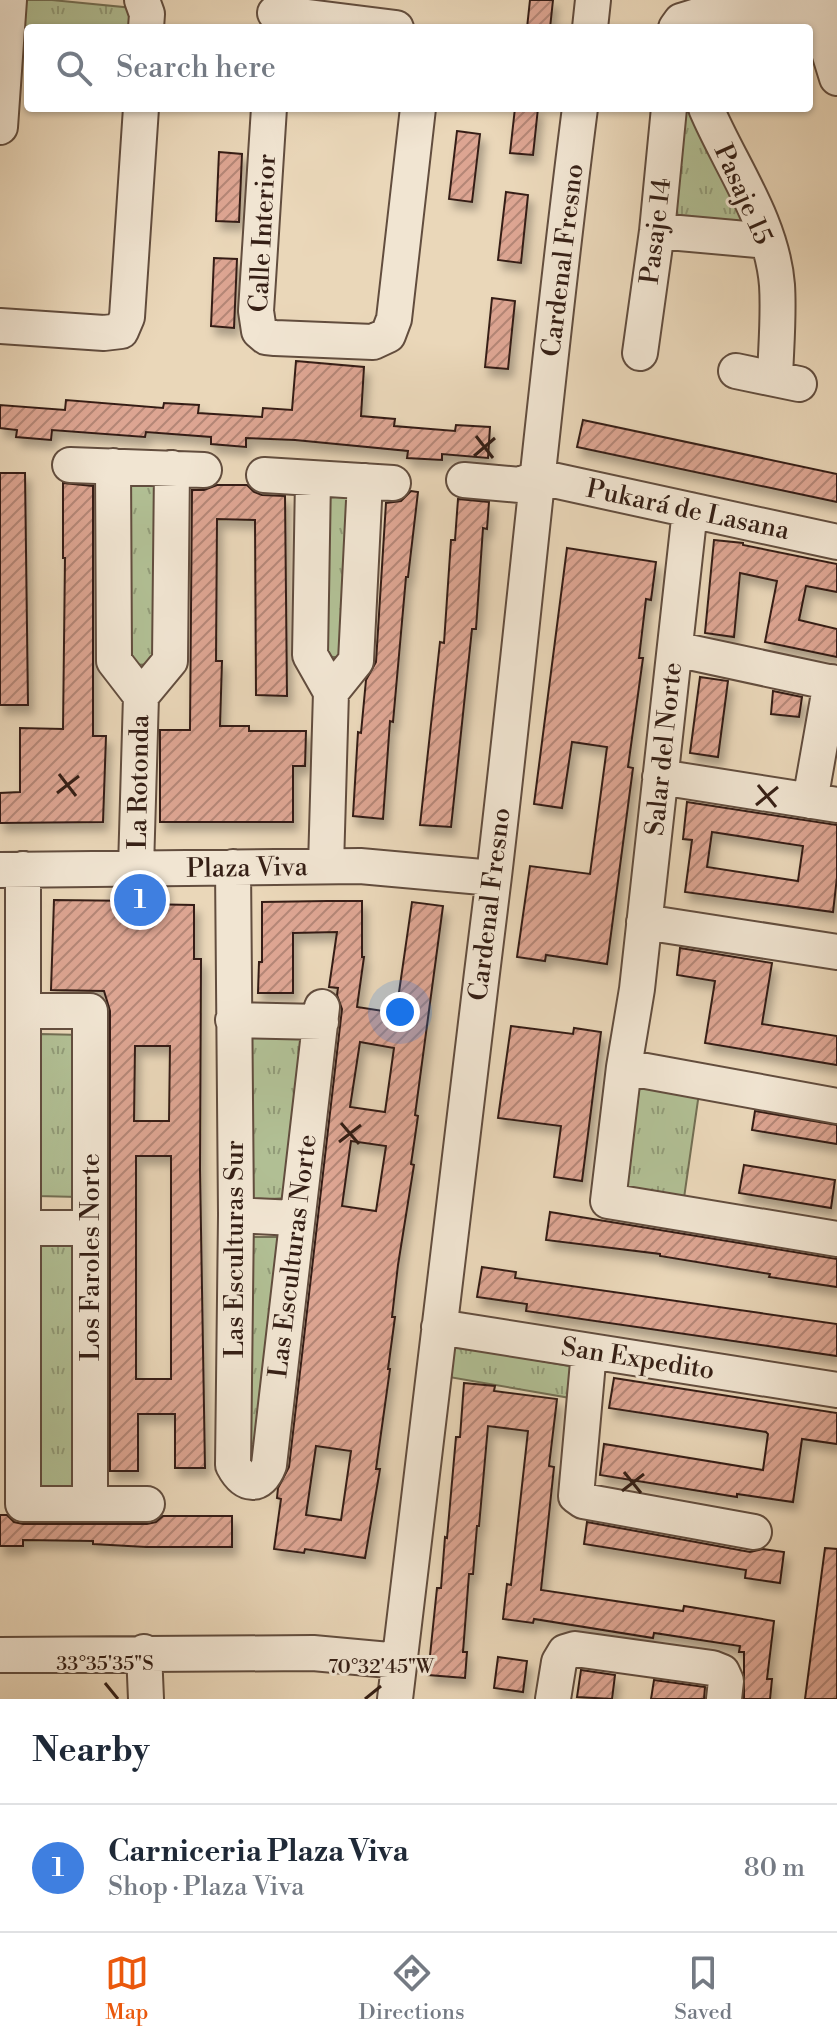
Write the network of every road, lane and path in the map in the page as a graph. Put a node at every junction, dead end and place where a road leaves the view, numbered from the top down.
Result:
1 (9, 0) edge
2 (142, 0) edge
3 (593, 0) edge
4 (832, 12) edge
5 (275, 14) edge
6 (146, 24) edge
7 (361, 24) edge
8 (590, 24) edge
9 (679, 24) edge
10 (837, 78) edge
11 (141, 112) edge
12 (269, 112) edge
13 (418, 112) edge
14 (579, 112) edge
15 (669, 112) edge
16 (708, 112) edge
17 (0, 127) edge
18 (657, 231) junction
19 (768, 241) junction
20 (0, 326) edge
21 (640, 353) dead end
22 (736, 371) dead end
23 (70, 465) dead end
24 (113, 466) junction
25 (264, 475) dead end
26 (539, 477) junction
27 (313, 479) junction
28 (464, 480) dead end
29 (690, 510) junction
30 (837, 542) edge
31 (675, 649) junction
32 (834, 683) edge
33 (331, 692) junction
34 (141, 696) junction
35 (660, 777) junction
36 (824, 803) edge
37 (326, 866) junction
38 (233, 867) junction
39 (136, 868) junction
40 (12, 870) edge
41 (493, 878) junction
42 (644, 922) junction
43 (837, 952) edge
44 (23, 1011) junction
45 (233, 1020) junction
46 (624, 1067) junction
47 (837, 1106) edge
48 (236, 1215) junction
49 (295, 1218) junction
50 (23, 1228) junction
51 (90, 1228) junction
52 (837, 1239) edge
53 (439, 1327) junction
54 (589, 1351) junction
55 (837, 1390) edge
56 (239, 1477) joint
57 (90, 1504) junction
58 (147, 1504) dead end
59 (754, 1532) dead end
60 (144, 1652) junction
61 (0, 1655) edge
62 (400, 1661) junction
63 (146, 1699) edge
64 (395, 1699) edge
65 (553, 1699) edge
66 (724, 1699) edge

1 - 17 street
2 - 6 street
3 - 8 street
4 - 9 street
4 - 10 street
5 - 7 street
11 - 20 street
12 - 13 street, Calle Interior
14 - 26 street, Cardenal Fresno
15 - 18 street, Pasaje 14
16 - 19 street, Pasaje 15
18 - 19 street
18 - 21 street, Pasaje 14
19 - 22 street, Pasaje 15
23 - 24 street
24 - 34 street
24 - 34 street
25 - 27 street
26 - 28 street
26 - 29 street, Pukará de Lasana
26 - 41 street, Cardenal Fresno
27 - 33 street
27 - 33 street
29 - 30 street, Pukará de Lasana
29 - 31 street, Salar del Norte
31 - 32 street
31 - 35 street, Salar del Norte
32 - 36 street
33 - 37 street
34 - 39 street, La Rotonda
35 - 36 street
35 - 42 street, Salar del Norte
37 - 38 street, Plaza Viva
37 - 41 street, Plaza Viva
38 - 39 street, Plaza Viva
38 - 45 street, Las Esculturas Sur
39 - 40 street, Plaza Viva
40 - 44 street
41 - 53 street, Cardenal Fresno
42 - 43 street
42 - 46 street, Salar del Norte
44 - 50 street
44 - 51 street, Los Faroles Norte
45 - 48 street, Las Esculturas Sur
45 - 49 street, Las Esculturas Norte
46 - 47 street
46 - 52 street, Salar del Norte
48 - 49 street
48 - 56 street, Las Esculturas Sur
49 - 56 street, Las Esculturas Norte
50 - 51 street
50 - 57 street
51 - 57 street, Los Faroles Norte
53 - 54 street, San Expedito
53 - 62 street, Cardenal Fresno
54 - 55 street, San Expedito
54 - 59 street
57 - 58 street
60 - 61 street
60 - 62 street
60 - 63 street
62 - 64 street, Cardenal Fresno
65 - 66 street

